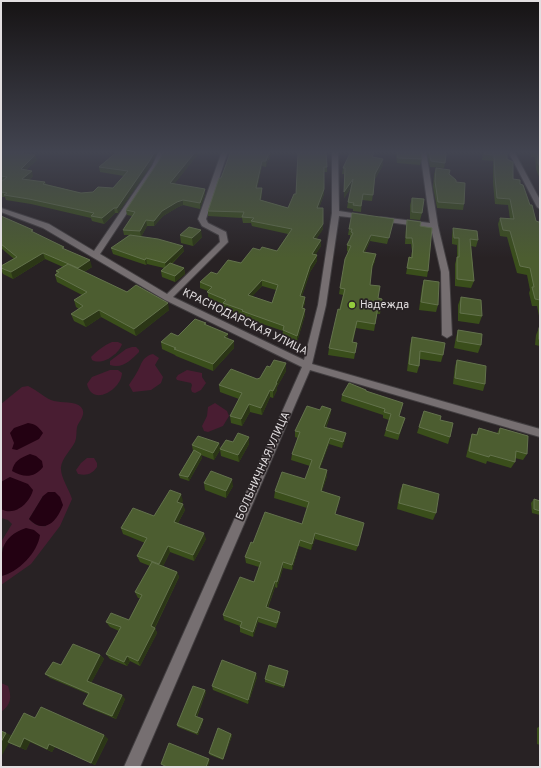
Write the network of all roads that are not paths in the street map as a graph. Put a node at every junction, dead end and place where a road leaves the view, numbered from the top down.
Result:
1 (142, 187) edge
2 (213, 187) edge
3 (336, 187) edge
4 (428, 187) edge
5 (530, 187) edge
6 (540, 207) edge
7 (1, 210) edge
8 (336, 213) junction
9 (434, 226) junction
10 (95, 256) junction
11 (168, 298) junction
12 (447, 335) dead end
13 (307, 366) junction
14 (540, 433) edge
15 (132, 767) edge

1 - 10 street
2 - 11 street
3 - 8 street, БОЛЬНИЧНАЯ УЛИЦА
4 - 9 street
5 - 6 street
7 - 10 street, КРАСНОДАРСКАЯ УЛИЦА
8 - 9 street
8 - 13 street, БОЛЬНИЧНАЯ УЛИЦА
9 - 12 street
10 - 11 street, КРАСНОДАРСКАЯ УЛИЦА
11 - 13 street, КРАСНОДАРСКАЯ УЛИЦА
13 - 14 street, КРАСНОДАРСКАЯ УЛИЦА
13 - 15 street, БОЛЬНИЧНАЯ УЛИЦА

